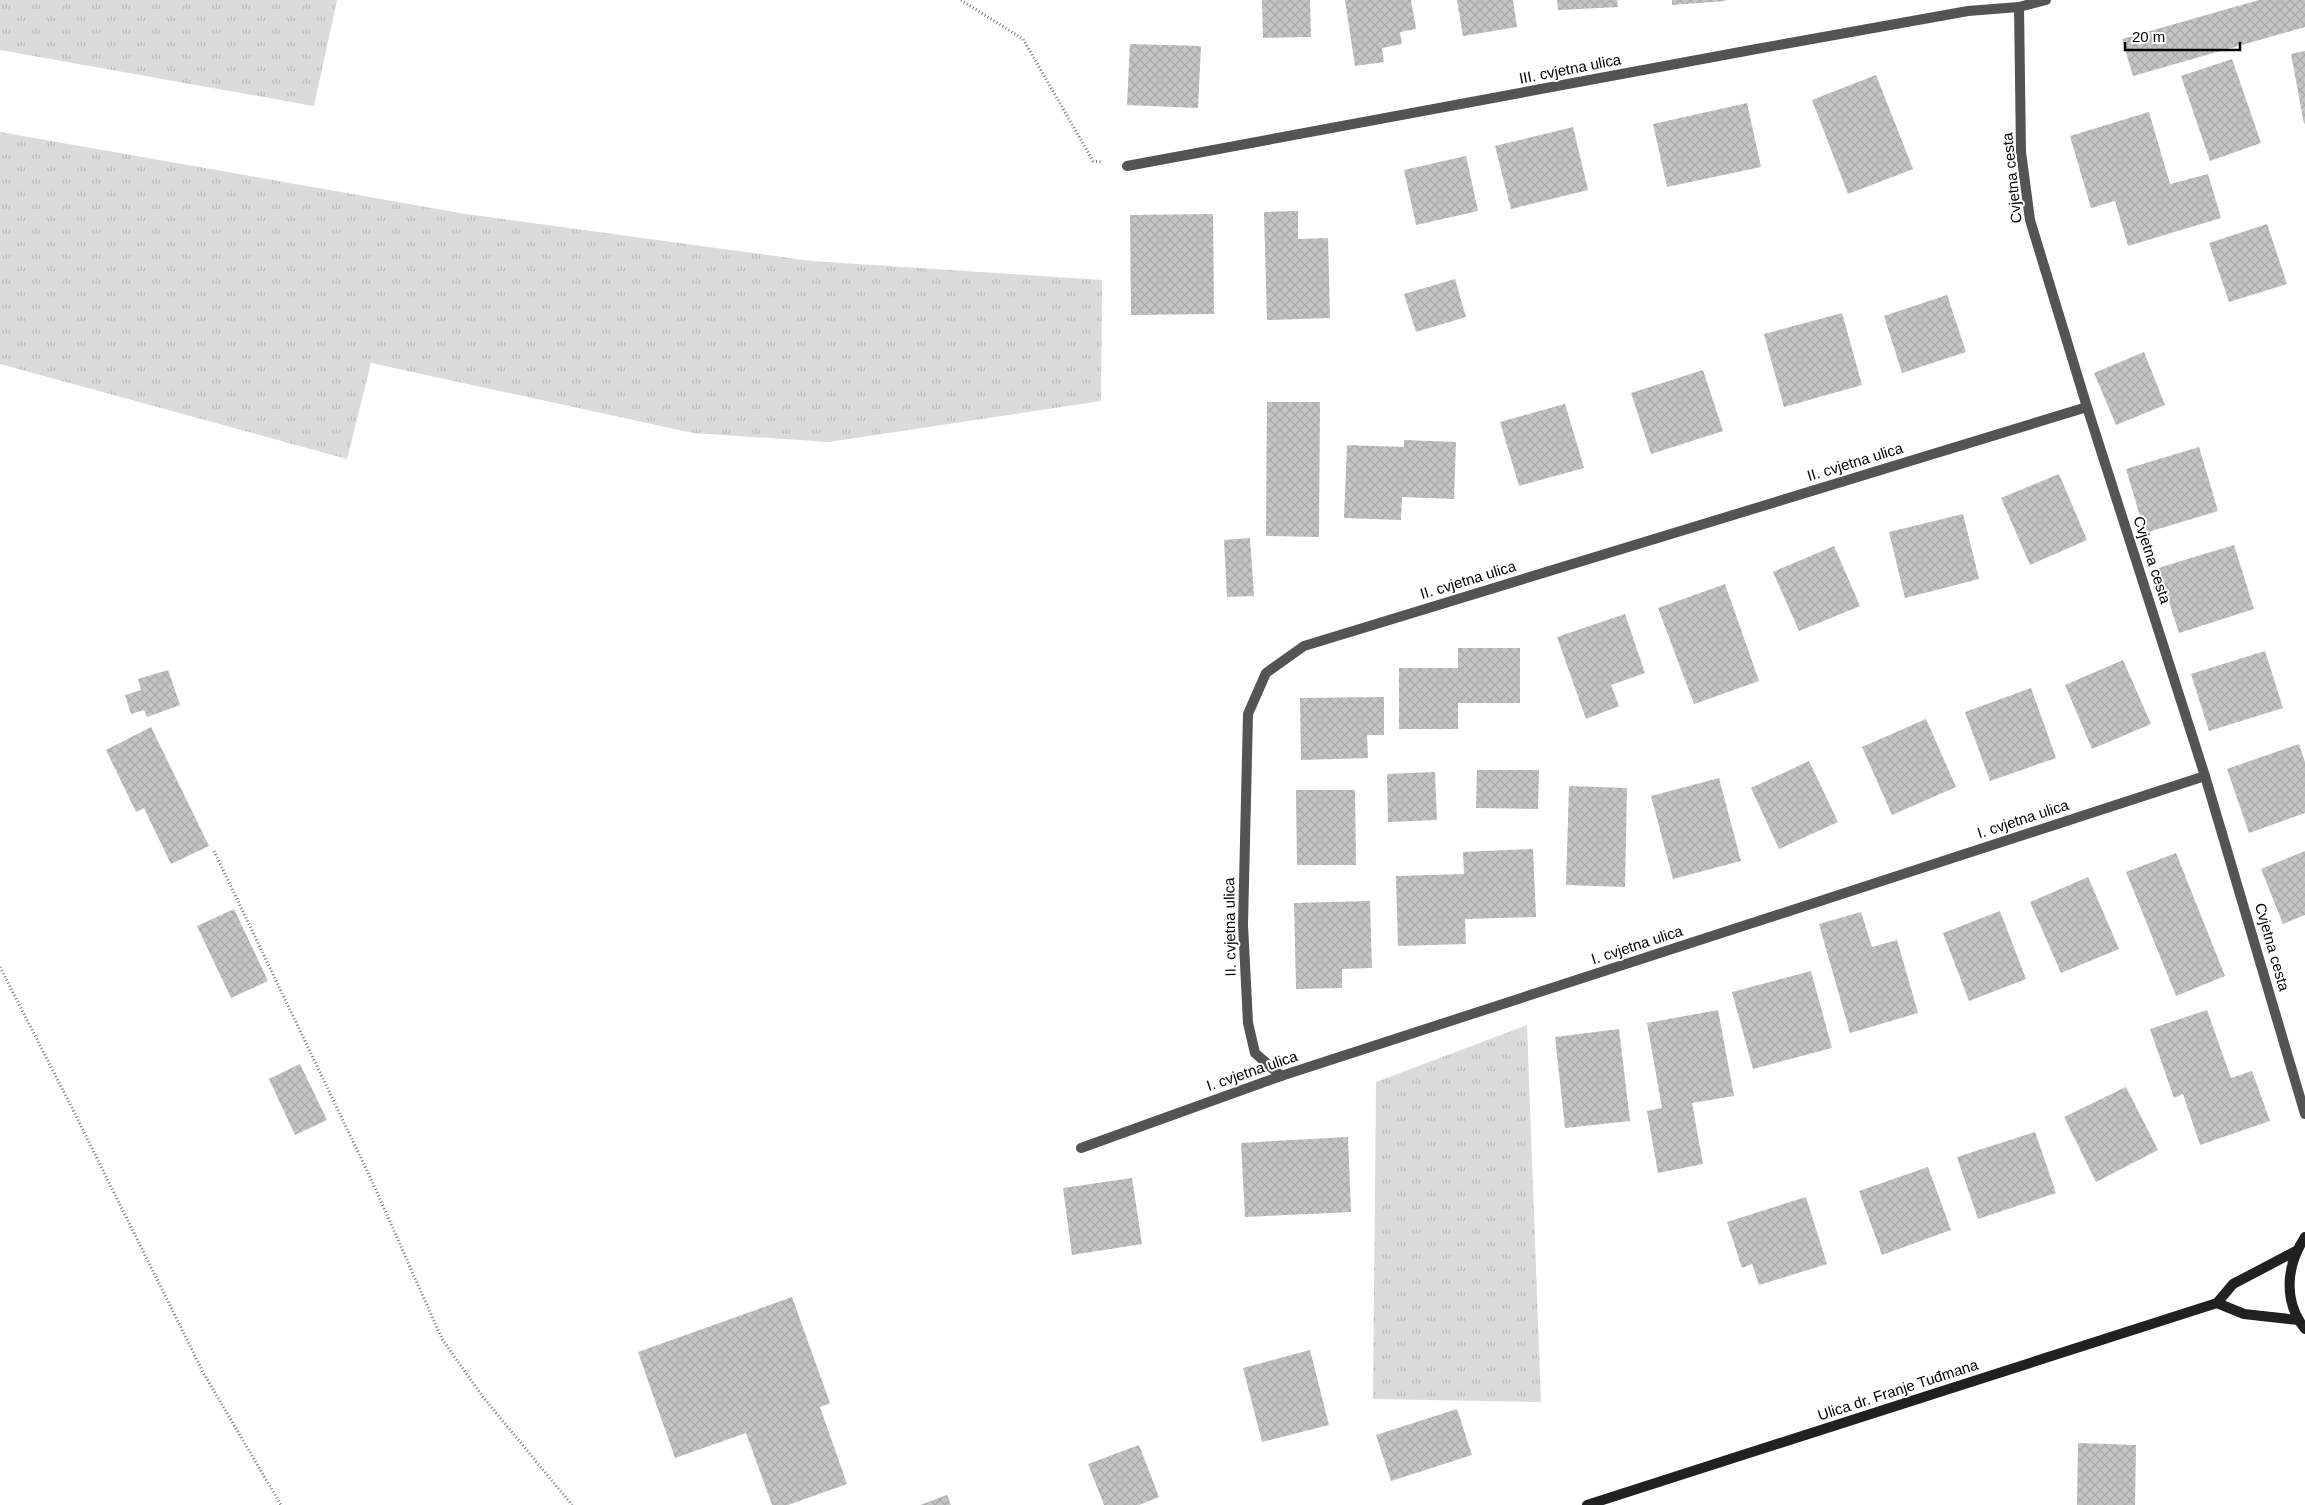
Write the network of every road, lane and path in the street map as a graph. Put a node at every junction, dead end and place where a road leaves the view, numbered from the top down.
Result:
1 (962, 0) edge
2 (2046, 0) edge
3 (2019, 7) junction
4 (1127, 166) joint
5 (2086, 408) junction
6 (2205, 776) junction
7 (214, 851) dead end
8 (0, 967) edge
9 (1281, 1076) junction
10 (2305, 1114) edge
11 (1081, 1148) dead end
12 (2305, 1237) edge
13 (2296, 1252) junction
14 (2218, 1303) junction
15 (2298, 1320) junction
16 (2305, 1329) edge
17 (281, 1505) edge
18 (572, 1505) edge
19 (1587, 1505) edge

1 - 4 path
2 - 3 street, III. cvjetna ulica
3 - 4 street, III. cvjetna ulica
3 - 5 street, Cvjetna cesta
5 - 6 street, Cvjetna cesta
5 - 9 street, II. cvjetna ulica
6 - 9 street, I. cvjetna ulica
6 - 10 street, Cvjetna cesta
7 - 18 path
8 - 17 path
9 - 11 street, I. cvjetna ulica
12 - 13 main road
13 - 14 main road
13 - 15 main road
14 - 15 main road
14 - 19 main road, Ulica dr. Franje Tuđmana
15 - 16 main road

